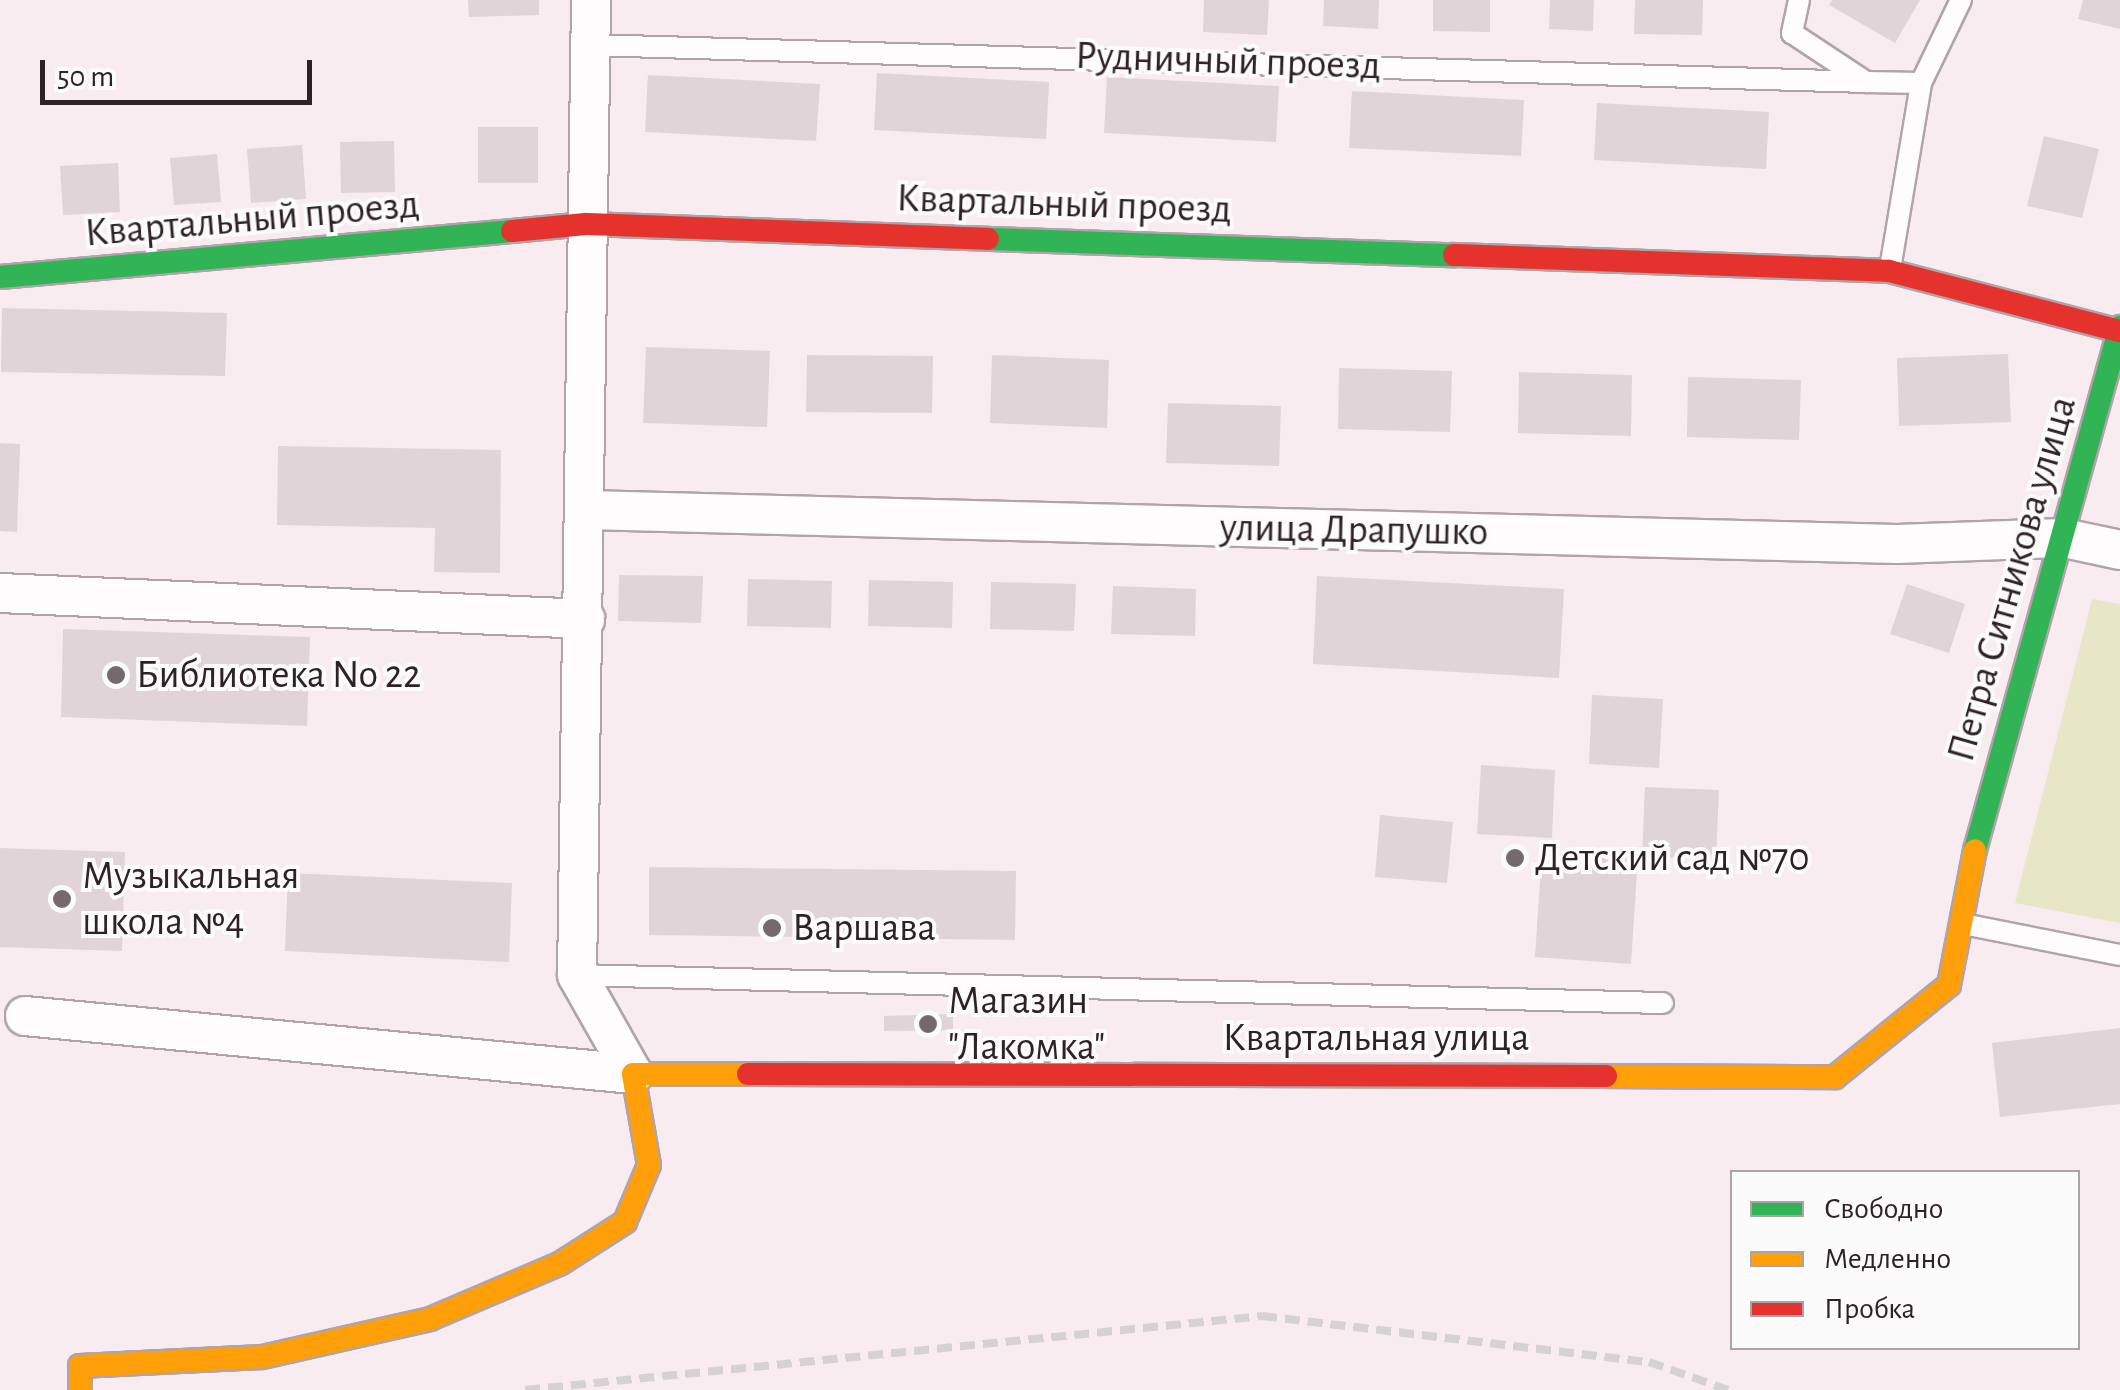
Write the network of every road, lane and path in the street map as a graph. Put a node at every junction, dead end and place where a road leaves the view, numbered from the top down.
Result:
1 (591, 0) edge
2 (1799, 0) edge
3 (1961, 0) edge
4 (590, 45) junction
5 (1866, 82) junction
6 (1921, 82) junction
7 (586, 224) junction
8 (1890, 271) junction
9 (0, 277) edge
10 (2120, 330) edge
11 (587, 510) junction
12 (2064, 538) junction
13 (2120, 550) edge
14 (0, 593) edge
15 (584, 619) junction
16 (1975, 850) joint
17 (1961, 924) junction
18 (2120, 955) edge
19 (577, 975) junction
20 (1663, 1003) dead end
21 (25, 1016) dead end
22 (632, 1074) junction
23 (80, 1390) edge

1 - 4 street
2 - 5 lane
3 - 6 lane
4 - 5 lane, Рудничный проезд
4 - 7 street
5 - 6 lane, Рудничный проезд
6 - 8 lane
7 - 8 street, Квартальный проезд
7 - 9 street, Квартальный проезд
7 - 11 street
8 - 10 street, Квартальный проезд
10 - 12 street, Петра Ситникова улица
11 - 12 street, улица Драпушко
11 - 15 street
12 - 13 street, улица Драпушко
12 - 16 street, Петра Ситникова улица
14 - 15 street
15 - 19 street
16 - 17 street, Квартальная улица
17 - 18 lane
17 - 22 street, Квартальная улица
19 - 20 lane
19 - 22 street
21 - 22 street
22 - 23 street

